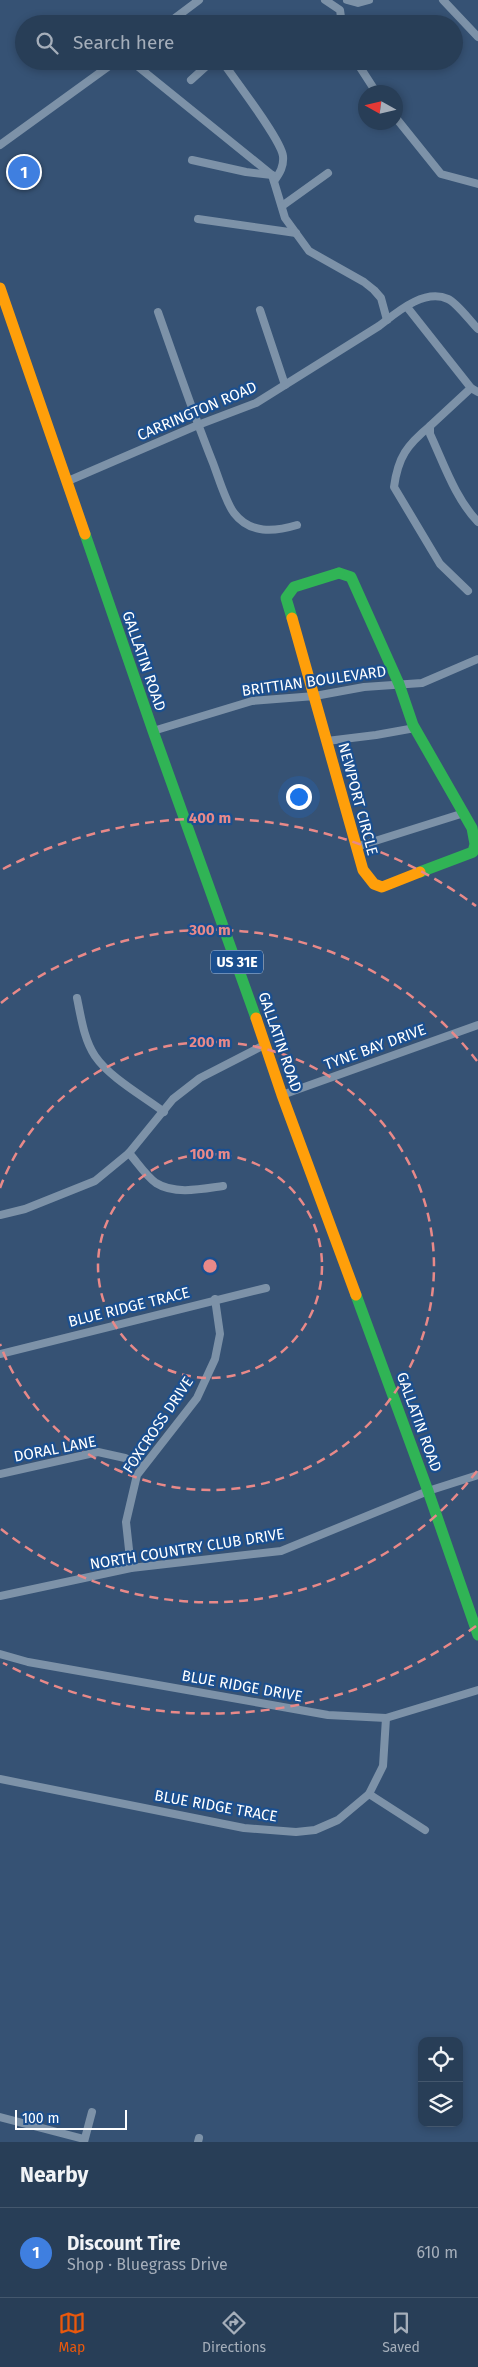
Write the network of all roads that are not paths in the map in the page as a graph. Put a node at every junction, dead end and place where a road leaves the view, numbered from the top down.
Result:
1 (199, 0) edge
2 (325, 0) edge
3 (347, 0) edge
4 (369, 0) edge
5 (443, 0) edge
6 (340, 10) junction
7 (179, 15) edge
8 (341, 15) edge
9 (457, 15) edge
10 (463, 21) edge
11 (478, 37) edge
12 (104, 70) edge
13 (142, 70) edge
14 (202, 70) edge
15 (228, 70) edge
16 (362, 70) edge
17 (191, 80) dead end
18 (371, 85) edge
19 (403, 127) edge
20 (0, 145) edge
21 (192, 160) dead end
22 (328, 173) dead end
23 (273, 178) junction
24 (478, 184) edge
25 (282, 206) junction
26 (198, 219) dead end
27 (296, 233) junction
28 (0, 288) edge
29 (407, 307) junction
30 (260, 310) dead end
31 (158, 312) dead end
32 (387, 320) junction
33 (478, 329) edge
34 (285, 385) junction
35 (474, 390) edge
36 (198, 425) junction
37 (430, 426) junction
38 (68, 481) junction
39 (478, 522) edge
40 (297, 525) dead end
41 (468, 591) dead end
42 (478, 660) edge
43 (399, 684) junction
44 (315, 696) junction
45 (415, 728) junction
46 (153, 731) junction
47 (327, 741) junction
48 (464, 813) junction
49 (356, 848) junction
50 (77, 998) dead end
51 (478, 1025) edge
52 (266, 1044) junction
53 (282, 1095) junction
54 (164, 1112) junction
55 (129, 1153) junction
56 (223, 1186) dead end
57 (0, 1215) edge
58 (266, 1288) dead end
59 (215, 1299) junction
60 (0, 1354) edge
61 (143, 1466) junction
62 (0, 1474) edge
63 (478, 1475) edge
64 (428, 1491) junction
65 (132, 1568) junction
66 (0, 1596) edge
67 (478, 1635) edge
68 (0, 1654) edge
69 (478, 1690) edge
70 (386, 1718) junction
71 (0, 1779) edge
72 (369, 1794) junction
73 (425, 1830) dead end
74 (92, 2112) dead end
75 (0, 2117) edge
76 (84, 2141) edge

1 - 7 street
2 - 6 street
3 - 4 street
3 - 6 street
5 - 9 street
6 - 8 street
10 - 11 street
12 - 20 street
13 - 23 street
14 - 17 street
15 - 23 street
16 - 18 street
19 - 24 street
21 - 23 street
22 - 25 street
23 - 25 street
25 - 27 street
26 - 27 street
27 - 32 street
28 - 38 main road, GALLATIN ROAD / US 31E
29 - 32 street, CARRINGTON ROAD
29 - 33 street, CARRINGTON ROAD
29 - 35 street
30 - 34 street
31 - 36 street
32 - 34 street, CARRINGTON ROAD
34 - 36 street, CARRINGTON ROAD
35 - 37 street
36 - 38 street, CARRINGTON ROAD
36 - 40 street
37 - 39 street
37 - 41 street
38 - 46 main road, GALLATIN ROAD / US 31E
42 - 43 street, BRITTIAN BOULEVARD
43 - 44 street, BRITTIAN BOULEVARD
43 - 44 main road, NEWPORT CIRCLE
43 - 45 main road, NEWPORT CIRCLE
44 - 46 street, BRITTIAN BOULEVARD
44 - 47 main road, NEWPORT CIRCLE
45 - 47 street
45 - 48 main road, NEWPORT CIRCLE
46 - 52 main road, GALLATIN ROAD / US 31E
47 - 49 main road, NEWPORT CIRCLE
48 - 49 street
48 - 49 main road, NEWPORT CIRCLE
50 - 54 street
51 - 53 street, TYNE BAY DRIVE
52 - 53 main road, GALLATIN ROAD / US 31E
52 - 54 street
53 - 64 main road, GALLATIN ROAD / US 31E
54 - 55 street
55 - 56 street
55 - 57 street
58 - 59 street, BLUE RIDGE TRACE
59 - 60 street, BLUE RIDGE TRACE
59 - 61 street, FOXCROSS DRIVE
61 - 62 street, DORAL LANE
61 - 65 street, FOXCROSS DRIVE
63 - 64 street, NORTH COUNTRY CLUB DRIVE
64 - 65 street, NORTH COUNTRY CLUB DRIVE
64 - 67 main road, GALLATIN ROAD / US 31E
65 - 66 street, NORTH COUNTRY CLUB DRIVE
68 - 70 street, BLUE RIDGE DRIVE
69 - 70 street, BLUE RIDGE DRIVE
70 - 72 street, BLUE RIDGE TRACE
71 - 72 street, BLUE RIDGE TRACE
72 - 73 street
74 - 76 street
75 - 76 street

